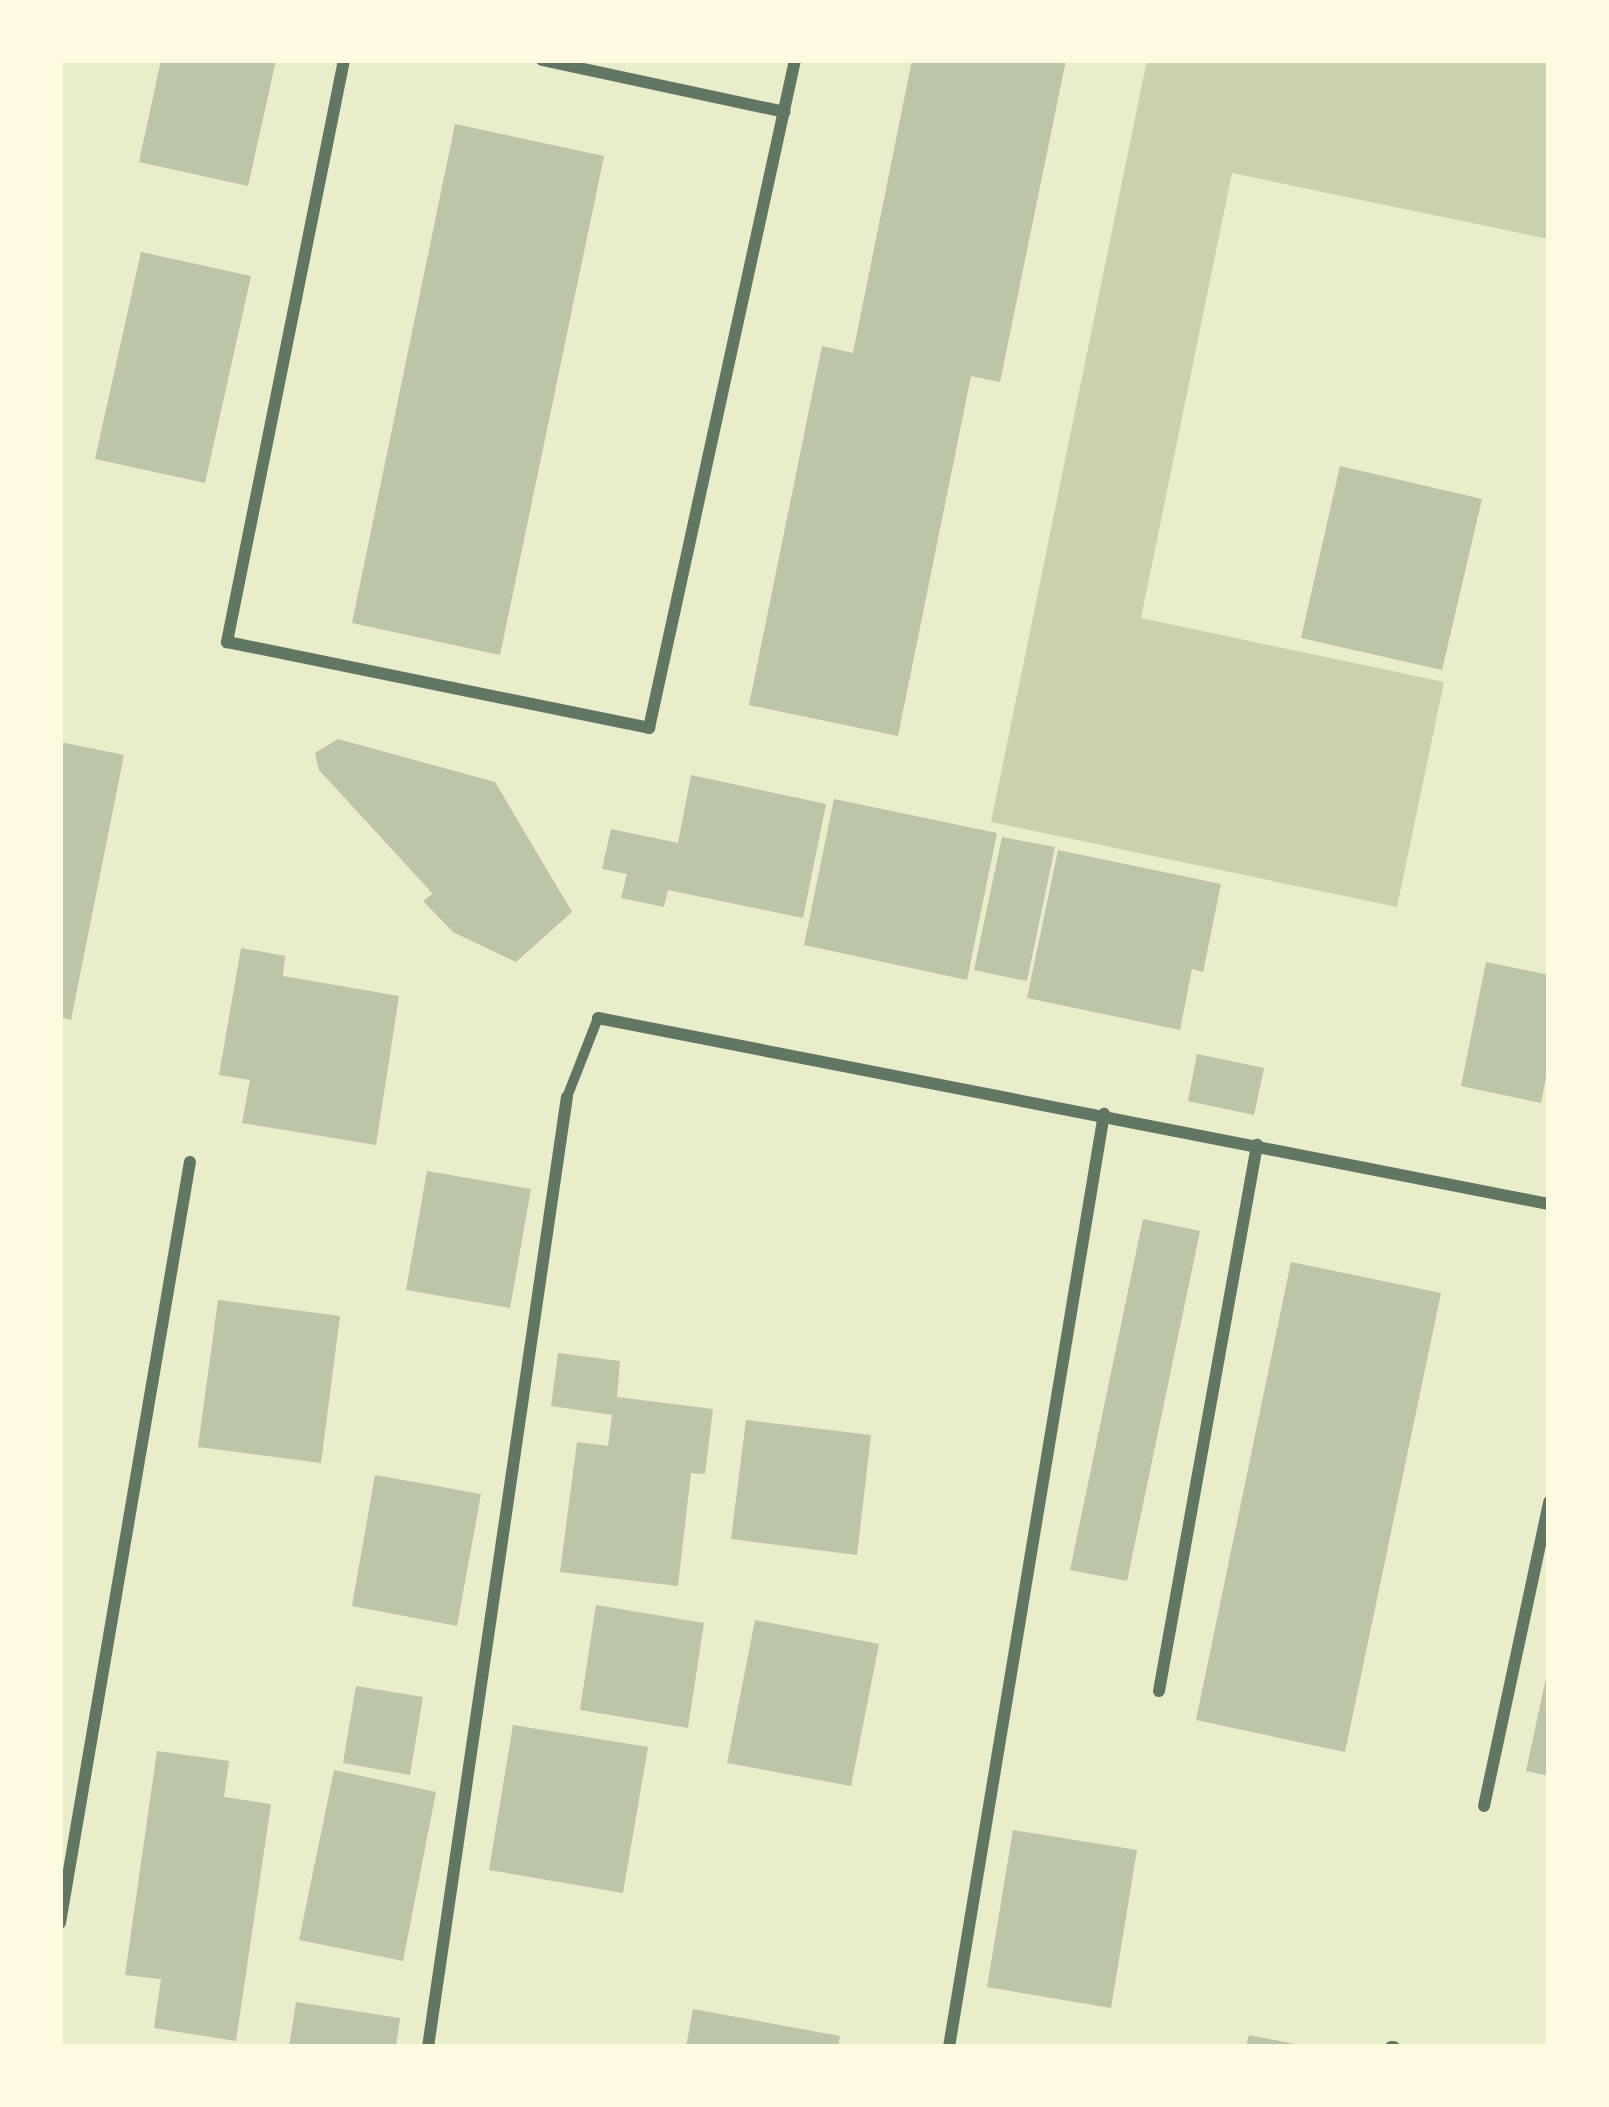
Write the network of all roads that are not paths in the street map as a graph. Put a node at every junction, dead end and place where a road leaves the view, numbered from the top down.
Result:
1 (344, 60) edge
2 (542, 60) edge
3 (795, 60) edge
4 (784, 112) junction
5 (598, 1018) joint
6 (567, 1097) joint
7 (1104, 1114) junction
8 (1256, 1145) junction
9 (190, 1162) dead end
10 (1549, 1204) edge
11 (1549, 1502) edge
12 (1159, 1690) dead end
13 (1484, 1806) dead end
14 (60, 1923) edge
15 (428, 2047) edge
16 (949, 2047) edge

1 - 4 street
2 - 4 street
3 - 4 street
5 - 6 street
5 - 7 street
6 - 15 street
7 - 8 street
7 - 16 street
8 - 10 street
8 - 12 street
9 - 14 street
11 - 13 street

